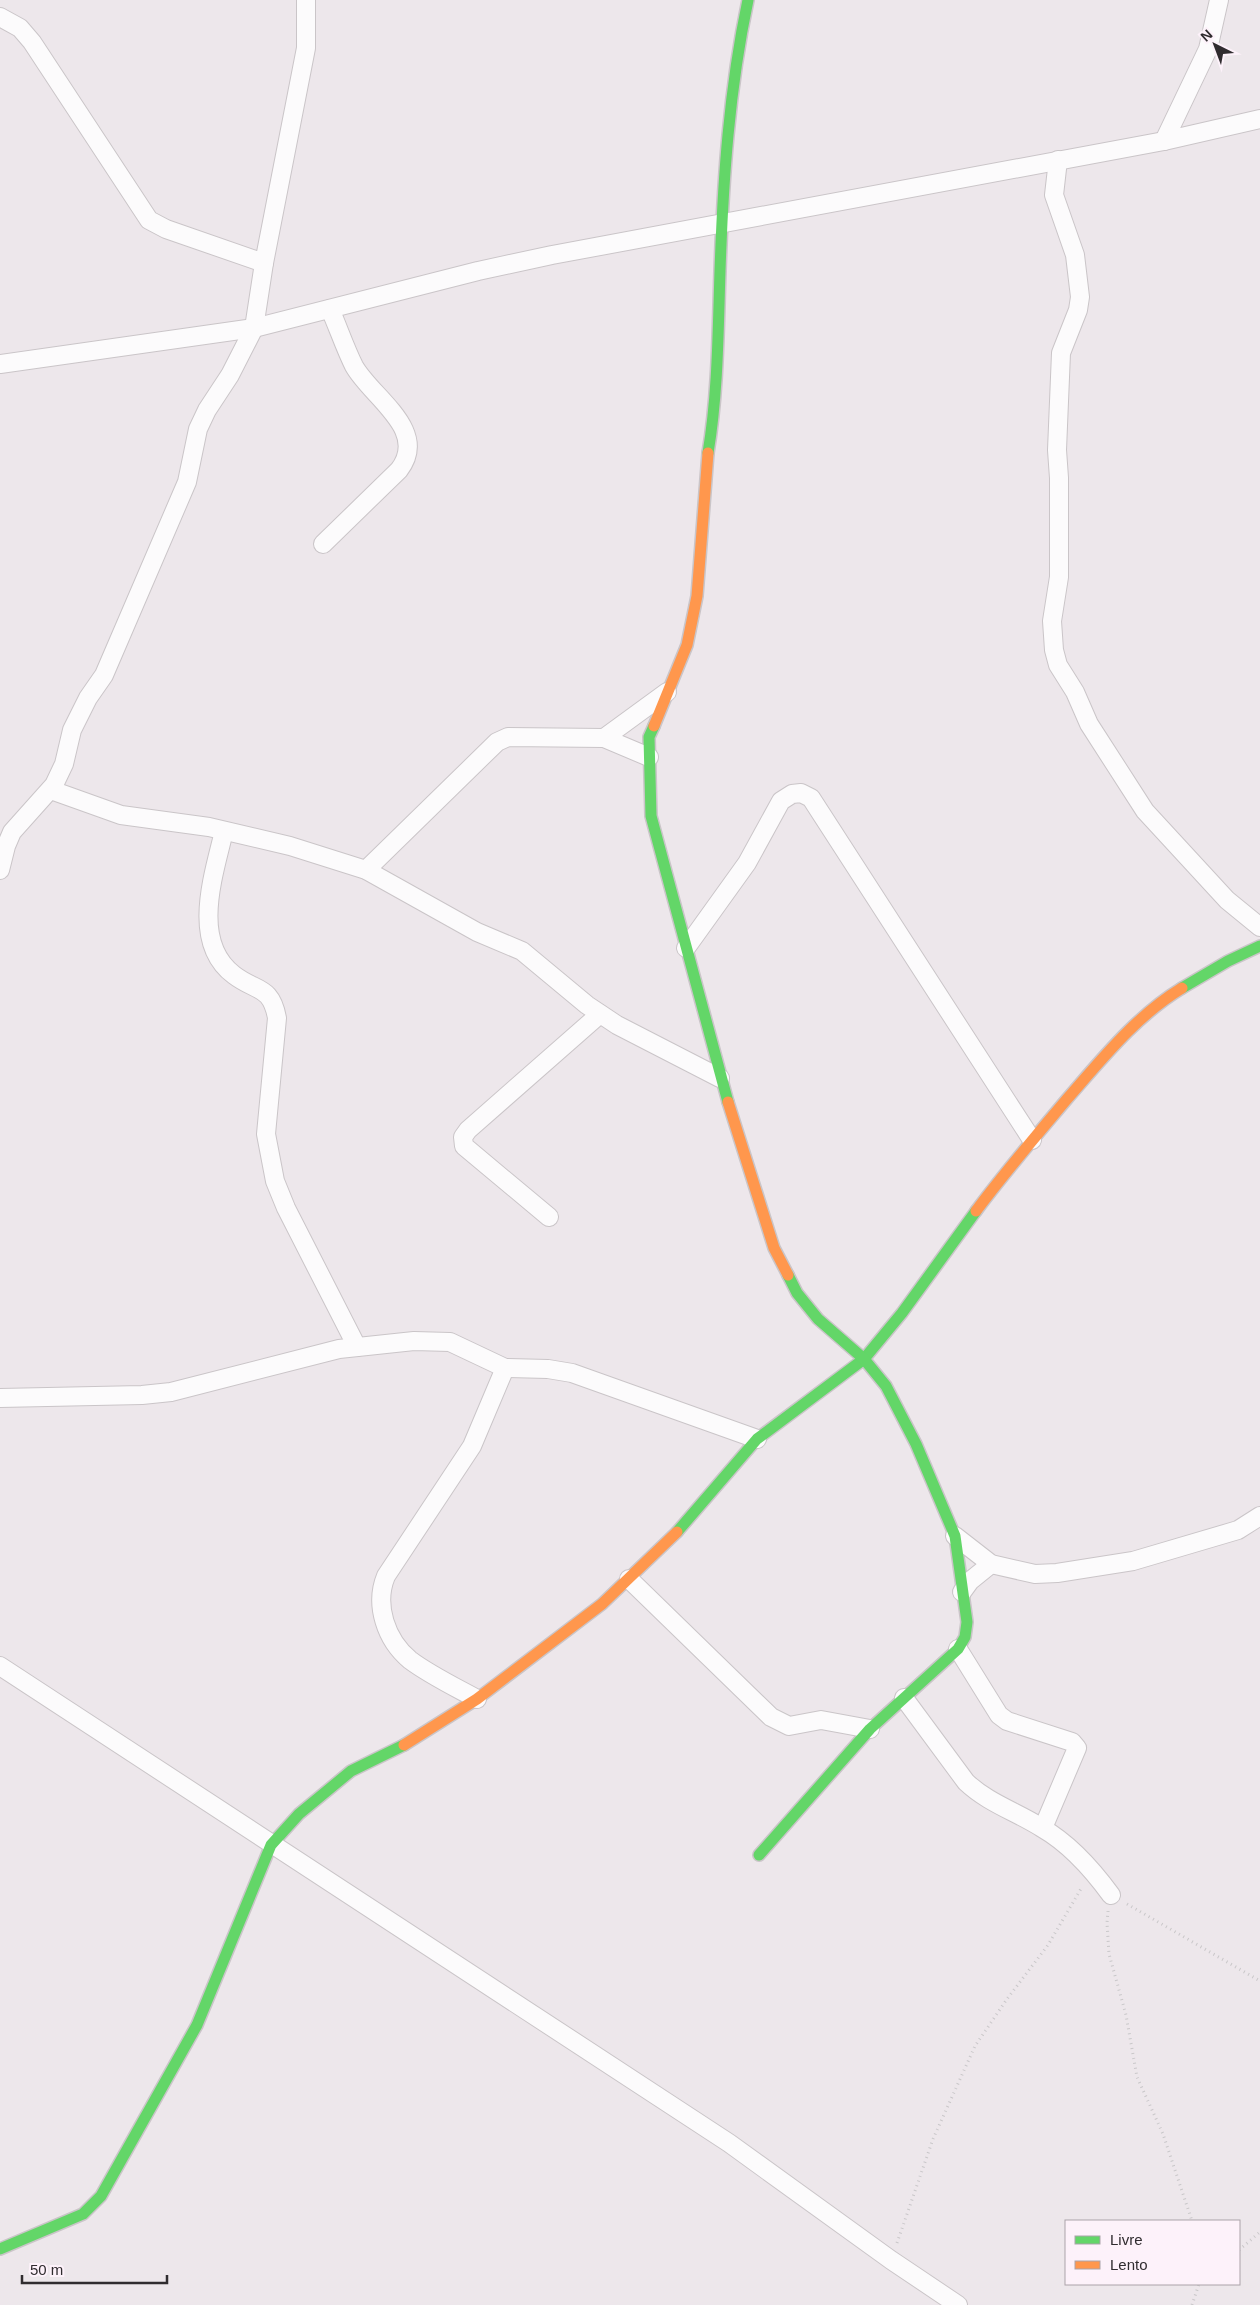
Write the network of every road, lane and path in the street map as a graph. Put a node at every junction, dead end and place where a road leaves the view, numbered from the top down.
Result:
1 (306, 0) edge
2 (1219, 0) edge
3 (748, 1) edge
4 (0, 17) edge
5 (1260, 119) edge
6 (1164, 141) junction
7 (1058, 160) junction
8 (722, 221) junction
9 (264, 263) junction
10 (330, 308) junction
11 (254, 328) junction
12 (0, 364) edge
13 (323, 544) dead end
14 (667, 692) junction
15 (604, 738) junction
16 (649, 758) junction
17 (51, 790) junction
18 (224, 831) junction
19 (0, 870) edge
20 (366, 870) junction
21 (1260, 928) edge
22 (1260, 946) edge
23 (686, 948) junction
24 (600, 1014) junction
25 (720, 1078) junction
26 (1032, 1140) junction
27 (548, 1218) dead end
28 (357, 1347) junction
29 (864, 1359) junction
30 (505, 1368) junction
31 (0, 1398) edge
32 (758, 1439) junction
33 (1260, 1516) edge
34 (955, 1536) junction
35 (991, 1564) junction
36 (628, 1579) junction
37 (962, 1592) junction
38 (958, 1649) junction
39 (0, 1666) edge
40 (904, 1698) junction
41 (477, 1699) junction
42 (870, 1729) junction
43 (1043, 1828) junction
44 (271, 1845) junction
45 (759, 1855) dead end
46 (1092, 1870) junction
47 (1111, 1895) junction
48 (1260, 1981) edge
49 (1192, 2220) edge
50 (1260, 2232) edge
51 (0, 2249) edge
52 (1240, 2249) edge
53 (891, 2260) junction
54 (1199, 2285) edge
55 (958, 2305) edge
56 (1192, 2305) edge

1 - 9 street
2 - 6 street
3 - 8 street
4 - 9 street
5 - 6 street
6 - 7 street
7 - 8 street
7 - 21 street
8 - 10 street
8 - 14 street
9 - 11 street
10 - 11 street
10 - 13 street
11 - 12 street
11 - 17 street
14 - 15 street
14 - 16 street
15 - 16 street
15 - 20 street
16 - 23 street
17 - 18 street
17 - 19 street
18 - 20 street
18 - 28 street
20 - 24 street
22 - 26 street
23 - 25 street
23 - 26 street
24 - 25 street
24 - 27 street
25 - 29 street
26 - 29 street
28 - 30 street
28 - 31 street
29 - 32 street
29 - 34 street
30 - 32 street
30 - 41 street
32 - 36 street
33 - 35 street
34 - 35 street
34 - 37 street
35 - 37 street
36 - 41 street
36 - 42 street
37 - 38 street
38 - 40 street
38 - 43 street
39 - 44 street
40 - 42 street
40 - 43 street
41 - 44 street
42 - 45 street
43 - 46 street
44 - 51 street
44 - 53 street
46 - 47 street
46 - 53 path
47 - 48 path
47 - 49 path
50 - 52 path
53 - 55 street
54 - 56 path

